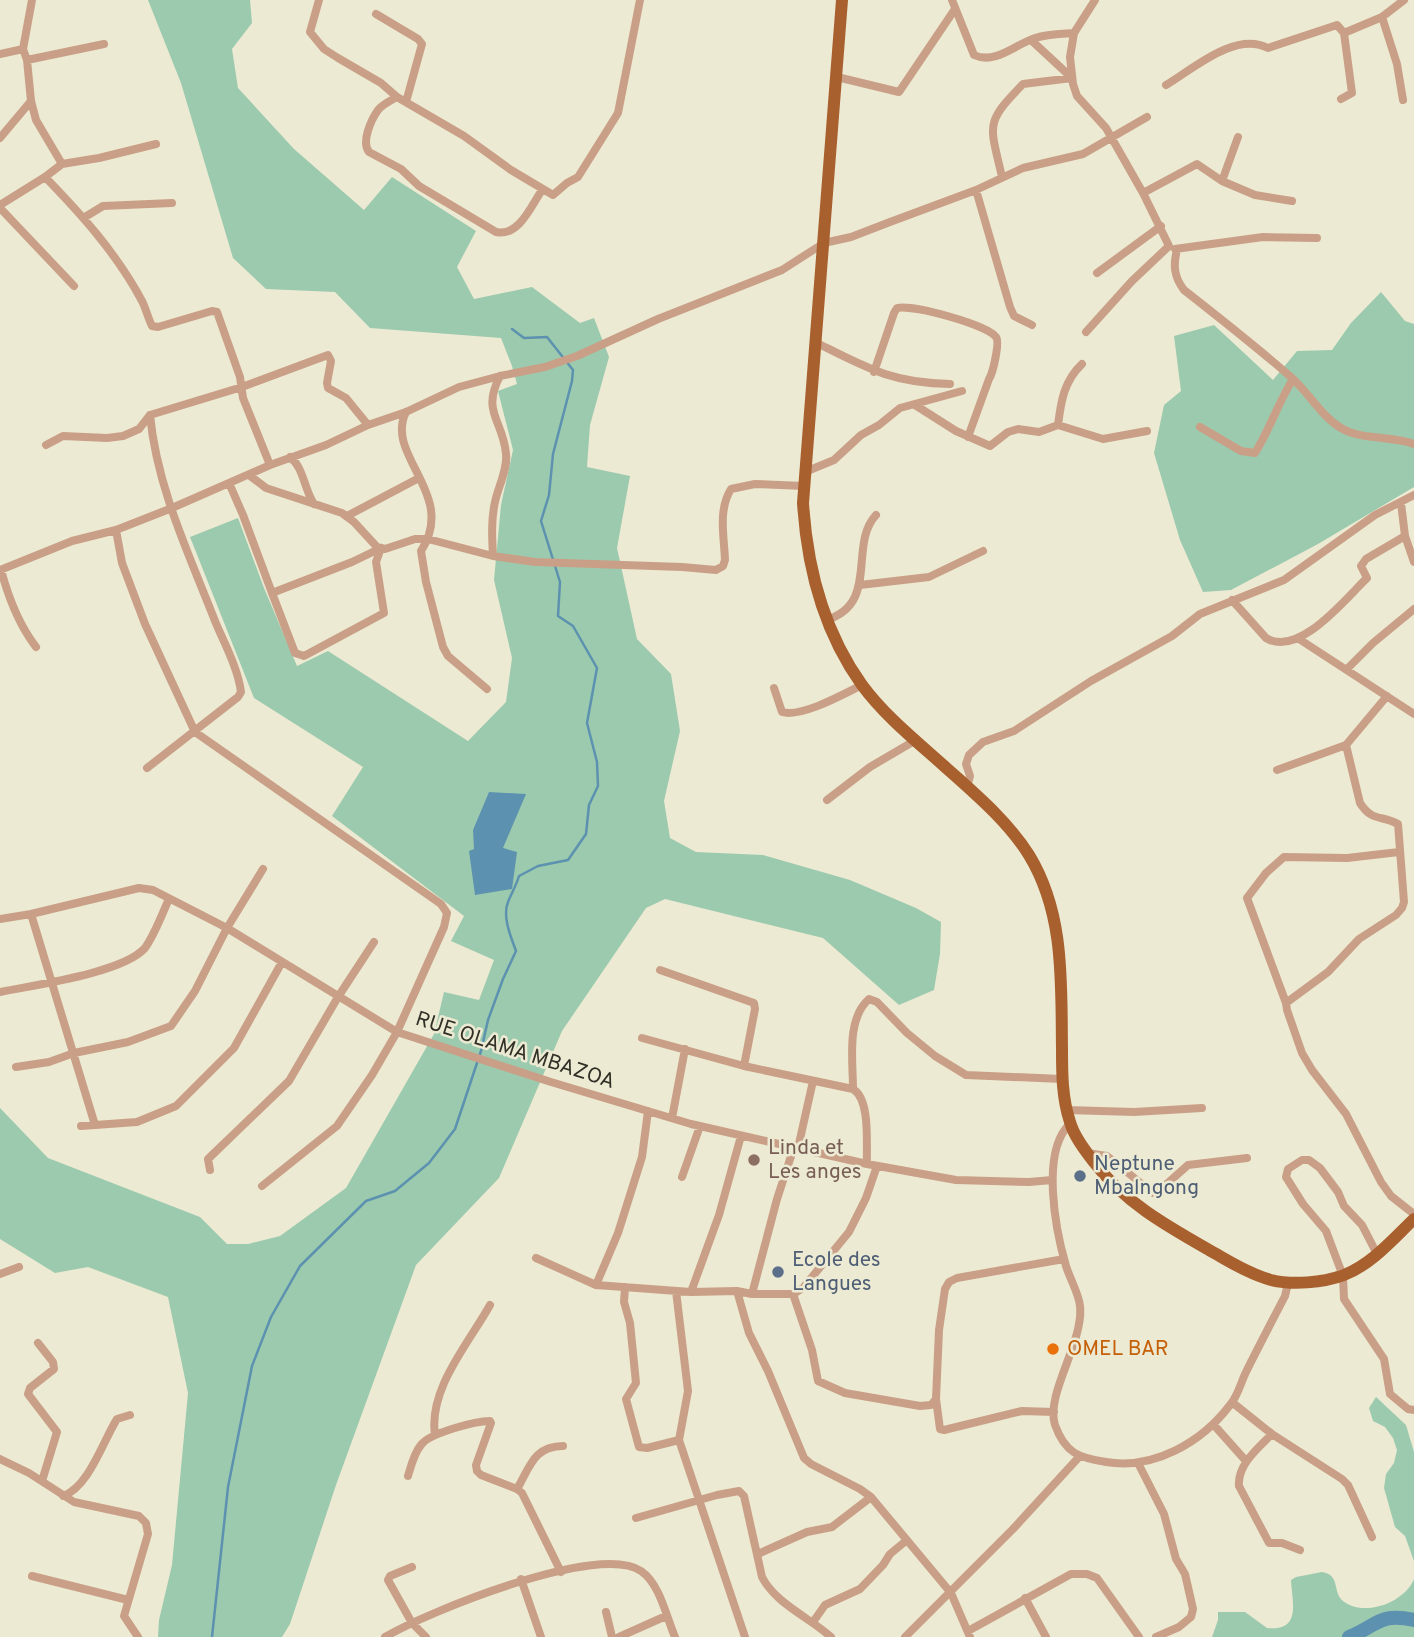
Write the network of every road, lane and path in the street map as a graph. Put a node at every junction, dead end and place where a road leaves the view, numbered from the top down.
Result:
1 (32, 0) edge
2 (319, 0) edge
3 (640, 0) edge
4 (842, 0) edge
5 (1095, 0) edge
6 (1405, 0) edge
7 (954, 4) edge
8 (376, 14) dead end
9 (1382, 17) junction
10 (1074, 33) junction
11 (1344, 33) junction
12 (1031, 40) junction
13 (104, 44) dead end
14 (23, 49) junction
15 (0, 54) edge
16 (27, 60) junction
17 (837, 76) junction
18 (1072, 78) junction
19 (1166, 85) dead end
20 (401, 99) junction
21 (1341, 99) dead end
22 (1403, 100) dead end
23 (31, 102) junction
24 (1147, 117) dead end
25 (1111, 137) junction
26 (1238, 137) dead end
27 (0, 138) edge
28 (156, 144) dead end
29 (62, 164) junction
30 (45, 177) junction
31 (1002, 177) junction
32 (1222, 181) junction
33 (542, 190) junction
34 (976, 190) junction
35 (1143, 193) junction
36 (1293, 201) dead end
37 (172, 203) dead end
38 (0, 207) edge
39 (85, 218) junction
40 (1160, 226) junction
41 (1317, 238) dead end
42 (824, 243) junction
43 (1173, 248) junction
44 (1097, 274) dead end
45 (74, 286) dead end
46 (1032, 325) dead end
47 (1086, 332) dead end
48 (817, 343) junction
49 (1082, 364) dead end
50 (874, 372) junction
51 (500, 376) junction
52 (1293, 379) junction
53 (950, 384) dead end
54 (242, 387) junction
55 (962, 391) dead end
56 (915, 405) junction
57 (406, 412) junction
58 (150, 415) junction
59 (368, 425) junction
60 (1058, 425) junction
61 (1200, 428) dead end
62 (1147, 431) dead end
63 (968, 437) junction
64 (1414, 444) edge
65 (46, 445) dead end
66 (290, 457) junction
67 (270, 465) junction
68 (805, 472) junction
69 (249, 475) junction
70 (419, 478) junction
71 (229, 483) junction
72 (804, 486) junction
73 (1414, 495) edge
74 (1401, 503) junction
75 (314, 504) junction
76 (172, 508) junction
77 (876, 515) dead end
78 (347, 516) junction
79 (116, 530) junction
80 (1405, 537) junction
81 (428, 539) junction
82 (381, 548) junction
83 (982, 551) dead end
84 (494, 556) junction
85 (1414, 562) edge
86 (1, 570) edge
87 (860, 586) junction
88 (272, 593) junction
89 (1231, 600) junction
90 (1414, 610) edge
91 (826, 620) junction
92 (1299, 639) junction
93 (36, 647) dead end
94 (1347, 669) junction
95 (862, 685) junction
96 (774, 688) dead end
97 (487, 690) dead end
98 (1387, 696) junction
99 (1414, 714) edge
100 (195, 732) junction
101 (916, 740) junction
102 (1346, 745) junction
103 (147, 768) dead end
104 (1277, 770) dead end
105 (967, 787) junction
106 (827, 800) dead end
107 (1399, 852) junction
108 (263, 869) dead end
109 (169, 899) junction
110 (1405, 902) junction
111 (1414, 905) edge
112 (31, 914) junction
113 (0, 919) edge
114 (227, 928) junction
115 (374, 942) dead end
116 (282, 962) junction
117 (660, 970) dead end
118 (51, 982) junction
119 (0, 992) edge
120 (338, 997) junction
121 (1286, 1003) junction
122 (397, 1032) junction
123 (642, 1038) dead end
124 (685, 1049) junction
125 (74, 1054) junction
126 (744, 1066) junction
127 (16, 1067) dead end
128 (1062, 1079) junction
129 (813, 1081) junction
130 (853, 1089) junction
131 (1202, 1108) dead end
132 (1067, 1110) junction
133 (648, 1111) junction
134 (672, 1118) junction
135 (1070, 1124) junction
136 (95, 1125) junction
137 (81, 1126) dead end
138 (701, 1126) junction
139 (741, 1136) junction
140 (796, 1147) junction
141 (1087, 1153) junction
142 (1247, 1158) dead end
143 (867, 1164) junction
144 (877, 1166) junction
145 (210, 1170) dead end
146 (682, 1177) dead end
147 (1052, 1180) junction
148 (262, 1186) dead end
149 (1414, 1216) edge
150 (1377, 1254) junction
151 (536, 1258) dead end
152 (1064, 1259) junction
153 (19, 1267) dead end
154 (0, 1274) edge
155 (1343, 1276) junction
156 (1288, 1283) junction
157 (596, 1285) junction
158 (625, 1287) junction
159 (676, 1291) junction
160 (737, 1291) junction
161 (691, 1292) junction
162 (752, 1294) junction
163 (793, 1294) junction
164 (490, 1305) dead end
165 (38, 1343) dead end
166 (936, 1399) junction
167 (1233, 1403) junction
168 (1414, 1410) edge
169 (1054, 1412) junction
170 (130, 1415) dead end
171 (1213, 1424) junction
172 (1272, 1434) junction
173 (435, 1435) junction
174 (679, 1440) junction
175 (563, 1446) dead end
176 (1079, 1457) junction
177 (0, 1459) edge
178 (1246, 1461) junction
179 (1138, 1463) junction
180 (408, 1476) dead end
181 (42, 1481) junction
182 (517, 1489) junction
183 (63, 1496) junction
184 (871, 1497) junction
185 (700, 1500) junction
186 (636, 1518) dead end
187 (1372, 1537) dead end
188 (907, 1540) junction
189 (1300, 1550) dead end
190 (758, 1554) junction
191 (412, 1567) dead end
192 (561, 1572) junction
193 (32, 1576) dead end
194 (522, 1579) junction
195 (951, 1593) junction
196 (1025, 1598) junction
197 (128, 1600) junction
198 (606, 1612) dead end
199 (666, 1616) junction
200 (813, 1622) junction
201 (412, 1623) junction
202 (969, 1634) edge
203 (908, 1636) edge
204 (138, 1637) edge
205 (385, 1637) edge
206 (426, 1637) edge
207 (541, 1637) edge
208 (612, 1637) edge
209 (619, 1637) edge
210 (674, 1637) edge
211 (744, 1637) edge
212 (831, 1637) edge
213 (1046, 1637) edge
214 (1139, 1637) edge
215 (1156, 1637) edge

1 - 14 street
2 - 20 street
3 - 33 street
4 - 17 main road
5 - 10 street
6 - 9 street
7 - 12 street
7 - 17 street
8 - 20 street
9 - 11 street
9 - 22 street
10 - 12 street
10 - 18 street
11 - 19 street
11 - 21 street
12 - 18 street
13 - 16 street
14 - 15 street
14 - 16 street
16 - 23 street
17 - 42 main road
18 - 25 street
18 - 31 street
20 - 33 street
20 - 33 street
23 - 27 street
23 - 29 street
24 - 25 street
25 - 31 street
25 - 35 street
26 - 32 street
28 - 29 street
29 - 30 street
30 - 38 street
30 - 39 street
31 - 34 street
32 - 35 street
32 - 36 street
34 - 42 street
34 - 46 street
35 - 40 street
37 - 39 street
38 - 45 street
39 - 54 street
40 - 43 street
40 - 44 street
41 - 43 street
42 - 48 main road
42 - 51 street
43 - 47 street
43 - 52 street
48 - 50 street
48 - 68 main road
49 - 60 street
50 - 53 street
50 - 63 street
51 - 57 street
51 - 84 street
52 - 61 street
52 - 64 street
54 - 58 street
54 - 59 street
54 - 67 street
55 - 56 street
56 - 63 street
56 - 68 street
57 - 59 street
57 - 70 street
58 - 65 street
58 - 76 street
59 - 66 street
60 - 62 street
60 - 63 street
66 - 67 street
66 - 75 street
67 - 69 street
68 - 72 main road
69 - 71 street
69 - 75 street
70 - 78 street
70 - 81 street
71 - 76 street
71 - 88 street
72 - 84 street
72 - 91 main road
73 - 74 street
74 - 80 street
74 - 89 street
75 - 78 street
76 - 79 street
76 - 100 street
77 - 87 street
78 - 82 street
79 - 86 street
79 - 100 street
80 - 85 street
80 - 92 street
81 - 82 street
81 - 84 street
81 - 97 street
82 - 88 street
82 - 88 street
83 - 87 street
86 - 93 street
87 - 91 street
89 - 92 street
89 - 105 street
90 - 94 street
91 - 95 main road
92 - 94 street
94 - 98 street
95 - 96 street
95 - 101 main road
98 - 99 street
98 - 102 street
100 - 103 street
100 - 122 street
101 - 105 main road
101 - 106 street
102 - 104 street
102 - 107 street
105 - 128 main road
107 - 110 street
107 - 121 street
108 - 114 street
109 - 112 street, RUE OLAMA MBAZOA
109 - 114 street, RUE OLAMA MBAZOA
109 - 118 street
110 - 111 street
110 - 121 street
112 - 113 street, RUE OLAMA MBAZOA
112 - 118 street
114 - 116 street, RUE OLAMA MBAZOA
114 - 125 street
115 - 120 street
116 - 120 street, RUE OLAMA MBAZOA
116 - 136 street
117 - 126 street
118 - 119 street
118 - 125 street
120 - 122 street, RUE OLAMA MBAZOA
120 - 145 street
121 - 149 street
122 - 133 street, RUE OLAMA MBAZOA
122 - 148 street
123 - 124 street
124 - 126 street
124 - 134 street
125 - 127 street
125 - 136 street
126 - 129 street
128 - 130 street
128 - 132 main road
129 - 130 street
129 - 140 street
130 - 143 street
131 - 132 street
132 - 135 main road
133 - 134 street, RUE OLAMA MBAZOA
133 - 157 street
134 - 138 street, RUE OLAMA MBAZOA
135 - 141 main road
135 - 147 street
136 - 137 street
138 - 139 street, RUE OLAMA MBAZOA
138 - 146 street
139 - 140 street, RUE OLAMA MBAZOA
139 - 161 street
140 - 143 street, RUE OLAMA MBAZOA
140 - 162 street
141 - 142 street
141 - 156 main road
143 - 144 street, RUE OLAMA MBAZOA
144 - 147 street, RUE OLAMA MBAZOA
144 - 163 street
147 - 152 street
149 - 150 main road
150 - 155 main road
150 - 155 street
151 - 157 street
152 - 166 street
152 - 169 street
153 - 154 street
155 - 156 main road
155 - 168 street
156 - 167 street
157 - 158 street
158 - 159 street
158 - 174 street
159 - 161 street
159 - 174 street
160 - 161 street
160 - 162 street
160 - 184 street
162 - 163 street
163 - 166 street
164 - 173 street
165 - 181 street
166 - 169 street
167 - 171 street
167 - 172 street
169 - 176 street
170 - 183 street
171 - 178 street
171 - 179 street
172 - 178 street
172 - 187 street
173 - 180 street
173 - 182 street
174 - 185 street
175 - 182 street
176 - 179 street
176 - 195 street
177 - 181 street
178 - 189 street
179 - 215 street
181 - 183 street
182 - 192 street
183 - 197 street
184 - 188 street
184 - 190 street
185 - 186 street
185 - 190 street
185 - 211 street
188 - 195 street
188 - 200 street
190 - 200 street
191 - 201 street
192 - 194 street
192 - 199 street
193 - 197 street
194 - 201 street
194 - 207 street
195 - 202 street
195 - 203 street
196 - 202 street
196 - 213 street
196 - 214 street
197 - 204 street
198 - 208 street
199 - 209 street
199 - 210 street
200 - 212 street
201 - 205 street
201 - 206 street

